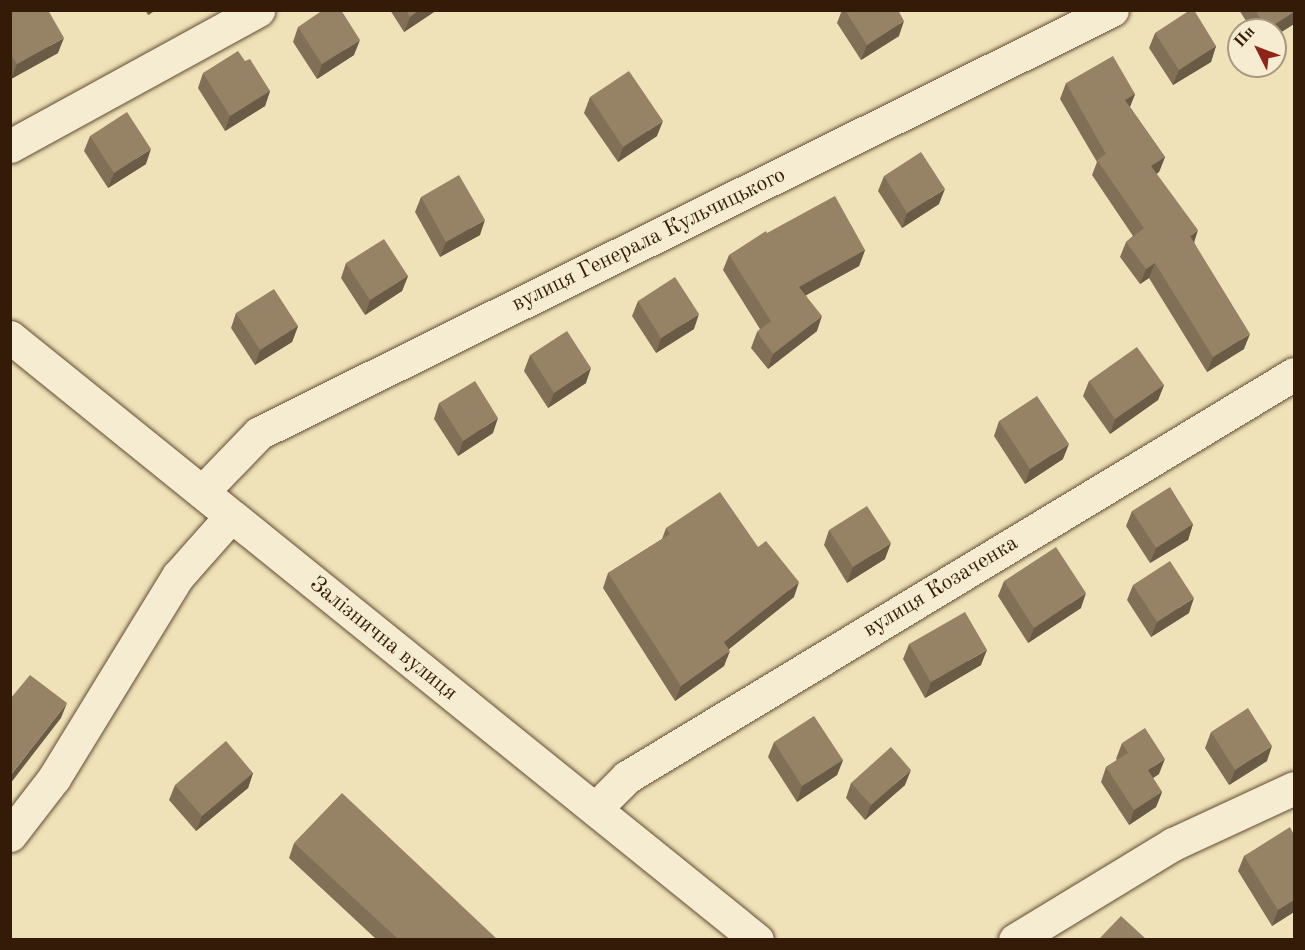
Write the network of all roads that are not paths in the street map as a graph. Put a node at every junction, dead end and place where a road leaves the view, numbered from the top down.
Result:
1 (258, 10) edge
2 (1112, 10) edge
3 (10, 146) edge
4 (10, 337) edge
5 (1294, 374) edge
6 (202, 492) junction
7 (231, 516) junction
8 (1294, 788) edge
9 (595, 810) junction
10 (10, 836) edge
11 (757, 939) edge
12 (1015, 939) edge

1 - 3 street
2 - 6 street, вулиця Генерала Кульчицького
4 - 6 street, Залізнична вулиця
5 - 9 street, вулиця Козаченка
6 - 7 street, Залізнична вулиця
7 - 9 street, Залізнична вулиця
7 - 10 street
8 - 12 street
9 - 11 street, Залізнична вулиця

